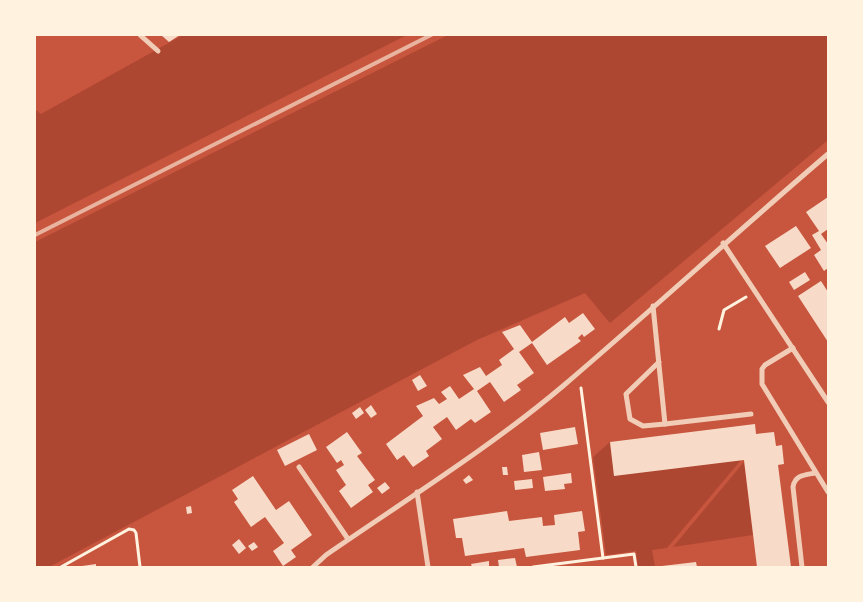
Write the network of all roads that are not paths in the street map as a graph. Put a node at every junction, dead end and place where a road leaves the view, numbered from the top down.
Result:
1 (140, 35) edge
2 (158, 51) dead end
3 (828, 154) edge
4 (723, 243) junction
5 (653, 306) junction
6 (793, 348) junction
7 (660, 362) junction
8 (828, 402) edge
9 (752, 414) dead end
10 (665, 424) junction
11 (298, 467) dead end
12 (815, 473) junction
13 (417, 492) junction
14 (828, 492) edge
15 (348, 540) junction
16 (313, 567) edge
17 (428, 567) edge
18 (802, 567) edge

1 - 2 street
3 - 4 street
4 - 5 street
4 - 6 street
5 - 7 street
5 - 13 street
6 - 8 street
6 - 12 street
7 - 10 street
7 - 10 street
9 - 10 street
11 - 15 street
12 - 14 street
12 - 18 street
13 - 15 street
13 - 17 street
15 - 16 street

